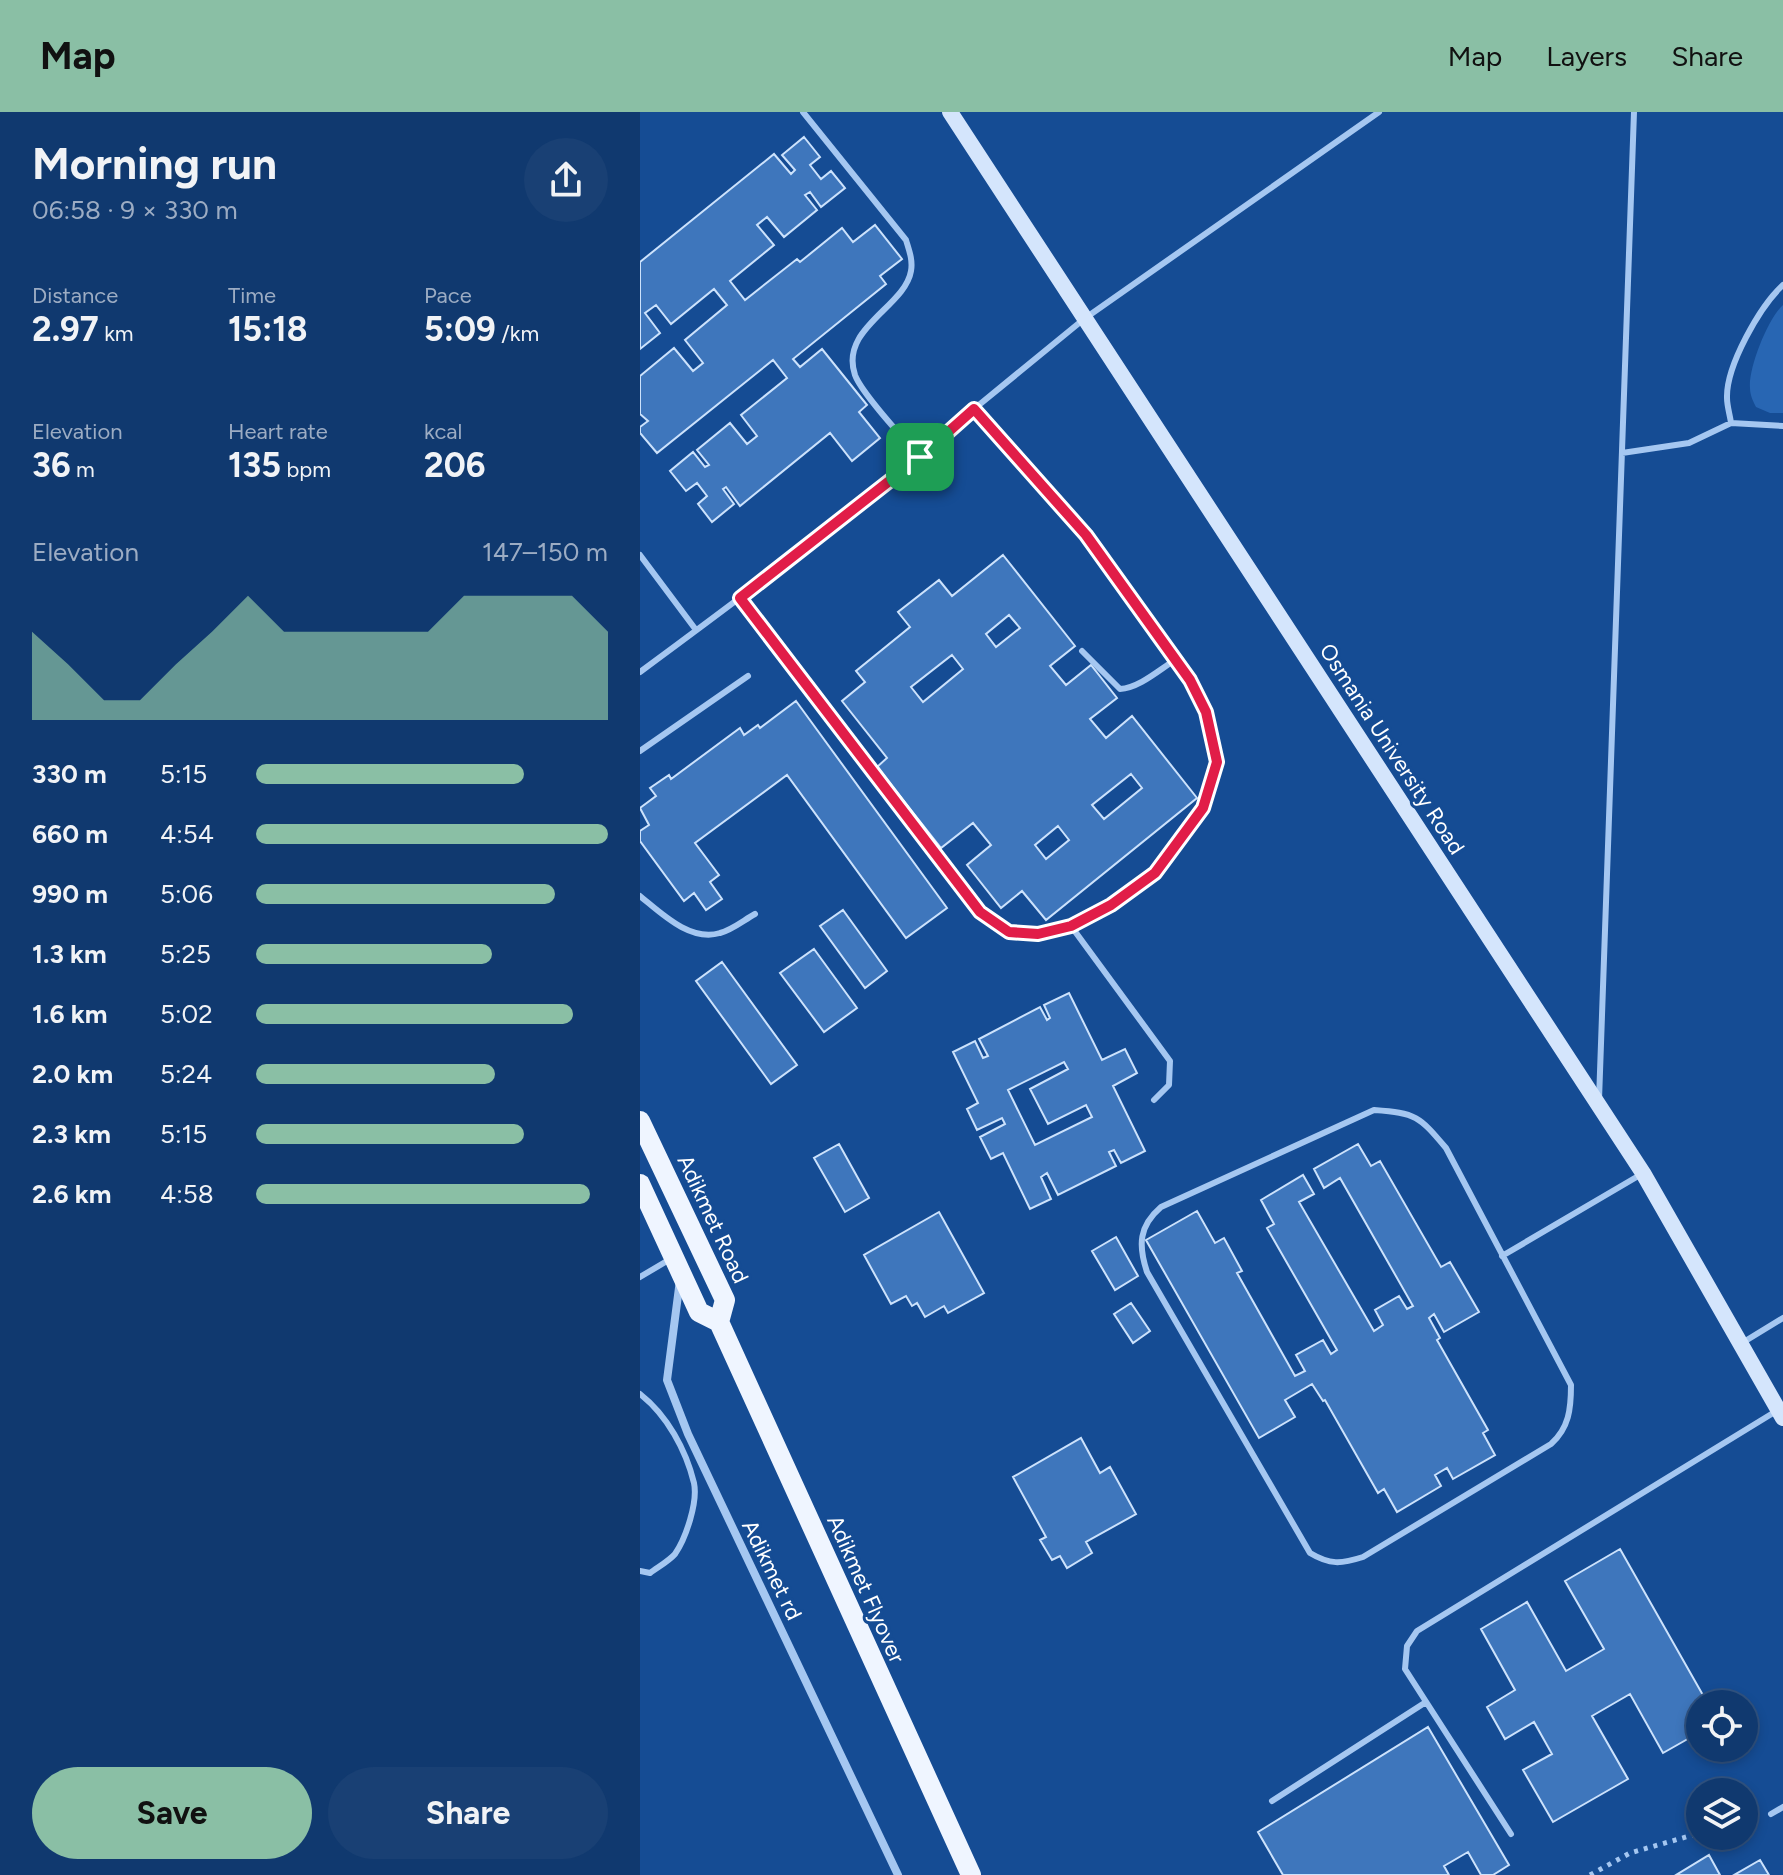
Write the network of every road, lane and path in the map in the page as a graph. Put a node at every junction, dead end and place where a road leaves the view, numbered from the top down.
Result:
1 (803, 112) edge
2 (950, 112) edge
3 (1379, 112) edge
4 (1634, 112) edge
5 (1783, 285) edge
6 (1084, 319) junction
7 (974, 409) junction
8 (1731, 423) junction
9 (1783, 426) edge
10 (1622, 453) junction
11 (920, 457) junction
12 (640, 555) edge
13 (740, 598) junction
14 (696, 630) junction
15 (1082, 651) dead end
16 (1175, 660) junction
17 (640, 672) edge
18 (748, 676) dead end
19 (640, 751) edge
20 (640, 896) edge
21 (755, 914) dead end
22 (1071, 926) junction
23 (1154, 1100) dead end
24 (1599, 1105) junction
25 (640, 1121) edge
26 (1643, 1173) junction
27 (640, 1184) edge
28 (1502, 1256) junction
29 (678, 1262) junction
30 (640, 1277) edge
31 (1783, 1318) edge
32 (719, 1322) junction
33 (1740, 1344) junction
34 (640, 1394) edge
35 (1781, 1414) edge
36 (640, 1571) edge
37 (1426, 1702) junction
38 (1272, 1801) dead end
39 (1783, 1807) edge
40 (1771, 1814) dead end
41 (1511, 1834) dead end
42 (1686, 1837) edge
43 (898, 1875) edge
44 (971, 1875) edge
45 (1590, 1875) edge

1 - 11 lane
2 - 6 main road, Osmania University Road
3 - 6 lane
4 - 10 lane
5 - 8 lane
6 - 7 lane
6 - 24 main road, Osmania University Road
7 - 11 lane
7 - 16 lane
8 - 9 lane
8 - 10 lane
10 - 24 lane
11 - 13 lane
12 - 14 lane
13 - 14 lane
13 - 22 lane
14 - 17 lane
15 - 16 lane
16 - 22 lane
18 - 19 lane
20 - 21 lane
22 - 23 lane
24 - 26 main road, Osmania University Road
25 - 32 main road, Adikmet Road
26 - 28 lane
26 - 33 main road, Osmania University Road
27 - 29 main road
28 - 28 lane
29 - 30 lane
29 - 32 main road
29 - 43 street, Adikmet rd
31 - 33 lane
32 - 44 main road, Adikmet Flyover
33 - 35 main road, Osmania University Road
34 - 36 lane
35 - 37 lane
37 - 38 lane
37 - 41 lane
39 - 40 lane
42 - 45 path

